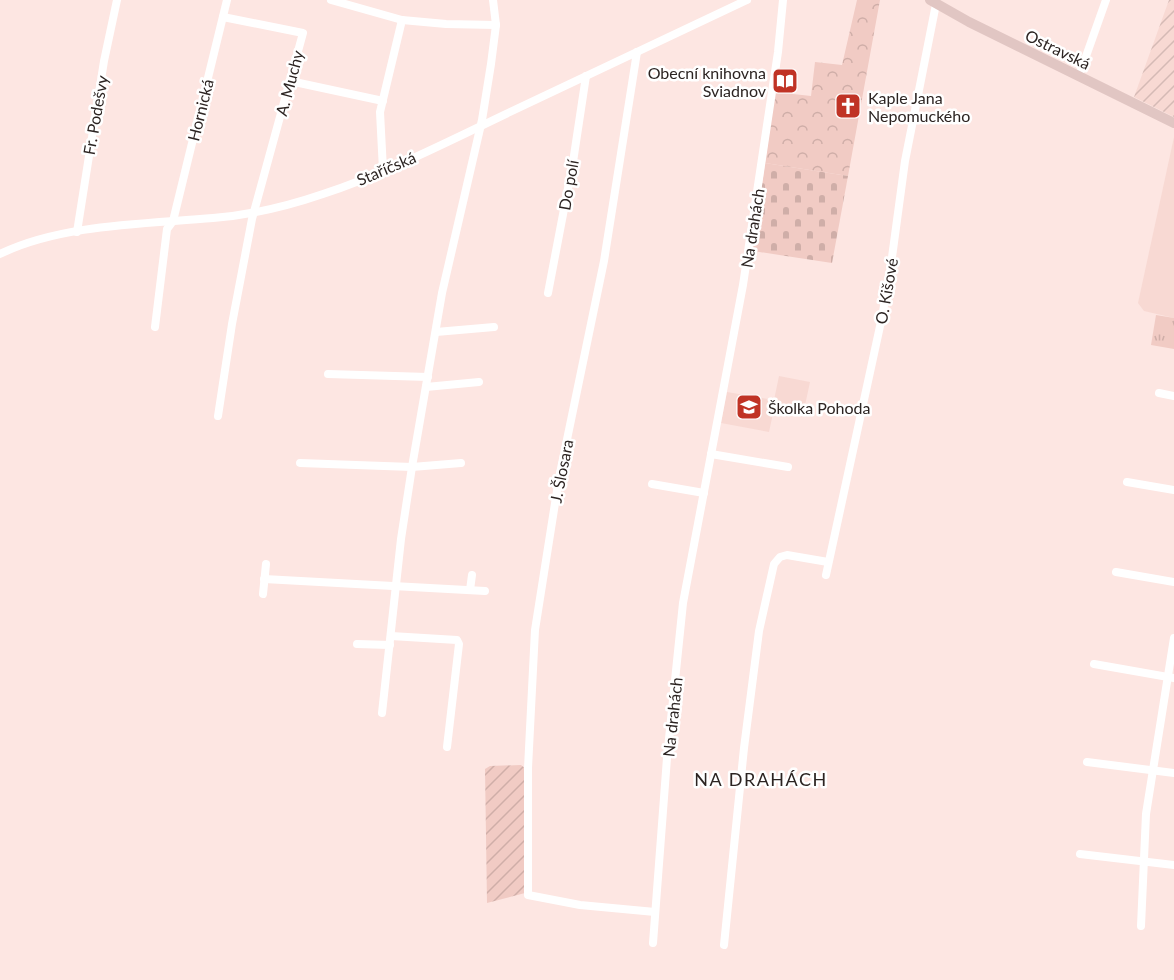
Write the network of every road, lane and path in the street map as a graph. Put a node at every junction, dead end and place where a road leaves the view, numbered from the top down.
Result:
1 (117, 0) edge
2 (227, 0) edge
3 (331, 0) edge
4 (493, 0) edge
5 (747, 0) edge
6 (783, 0) edge
7 (1106, 0) edge
8 (933, 2) edge
9 (223, 17) junction
10 (402, 20) junction
11 (496, 25) junction
12 (637, 52) junction
13 (586, 76) junction
14 (1079, 76) junction
15 (290, 81) junction
16 (383, 101) junction
17 (1174, 123) edge
18 (481, 126) junction
19 (383, 170) junction
20 (255, 212) junction
21 (173, 221) junction
22 (77, 232) junction
23 (0, 254) edge
24 (548, 293) dead end
25 (155, 327) dead end
26 (494, 327) dead end
27 (436, 332) junction
28 (328, 374) dead end
29 (428, 377) junction
30 (479, 382) dead end
31 (426, 387) junction
32 (1159, 393) dead end
33 (1174, 396) edge
34 (218, 416) dead end
35 (711, 454) junction
36 (300, 463) dead end
37 (461, 463) dead end
38 (412, 467) junction
39 (788, 467) dead end
40 (1127, 482) dead end
41 (652, 484) dead end
42 (1174, 490) edge
43 (704, 493) junction
44 (828, 562) junction
45 (266, 564) dead end
46 (1116, 572) dead end
47 (471, 575) dead end
48 (826, 575) dead end
49 (264, 579) junction
50 (1174, 582) edge
51 (396, 586) junction
52 (470, 590) junction
53 (485, 591) dead end
54 (263, 594) dead end
55 (391, 636) junction
56 (1174, 638) edge
57 (357, 644) dead end
58 (390, 645) junction
59 (1094, 664) dead end
60 (1171, 677) edge
61 (382, 713) dead end
62 (447, 747) dead end
63 (1087, 762) dead end
64 (1153, 770) junction
65 (1174, 773) edge
66 (1080, 854) dead end
67 (1143, 860) junction
68 (1174, 865) edge
69 (655, 912) junction
70 (1141, 926) dead end
71 (653, 943) dead end
72 (724, 945) dead end

1 - 22 street, Fr. Podešvy
2 - 9 street, Hornická
3 - 10 street
4 - 11 street
5 - 12 street, Staříčská
6 - 35 street, Na drahách
7 - 14 street
8 - 14 street, Ostravská
8 - 44 street, O. Kišové
9 - 15 street, A. Muchy
9 - 21 street, Hornická
10 - 11 street
10 - 16 street
11 - 18 street
12 - 13 street, Staříčská
12 - 69 street, J. Šlosara
13 - 18 street, Staříčská
13 - 24 street, Do polí
14 - 17 street, Ostravská
15 - 16 street
15 - 20 street, A. Muchy
16 - 19 street
18 - 19 street, Staříčská
18 - 27 street
19 - 20 street, Staříčská
20 - 21 street, Staříčská
20 - 34 street, A. Muchy
21 - 22 street, Staříčská
21 - 25 street, Hornická
22 - 23 street, Staříčská
26 - 27 street
27 - 29 street
28 - 29 street
29 - 31 street
30 - 31 street
31 - 38 street
32 - 33 street
35 - 39 street
35 - 43 street, Na drahách
36 - 38 street
37 - 38 street
38 - 51 street
40 - 42 street
41 - 43 street
43 - 69 street, Na drahách
44 - 48 street, O. Kišové
44 - 72 street
45 - 49 street
46 - 50 street
47 - 52 street
49 - 51 street
49 - 54 street
51 - 52 street
51 - 55 street
52 - 53 street
55 - 58 street
55 - 62 street
56 - 60 street
57 - 58 street
58 - 61 street
59 - 60 street
60 - 64 street
63 - 64 street
64 - 65 street
64 - 67 street
66 - 67 street
67 - 68 street
67 - 70 street
69 - 71 street, Na drahách

